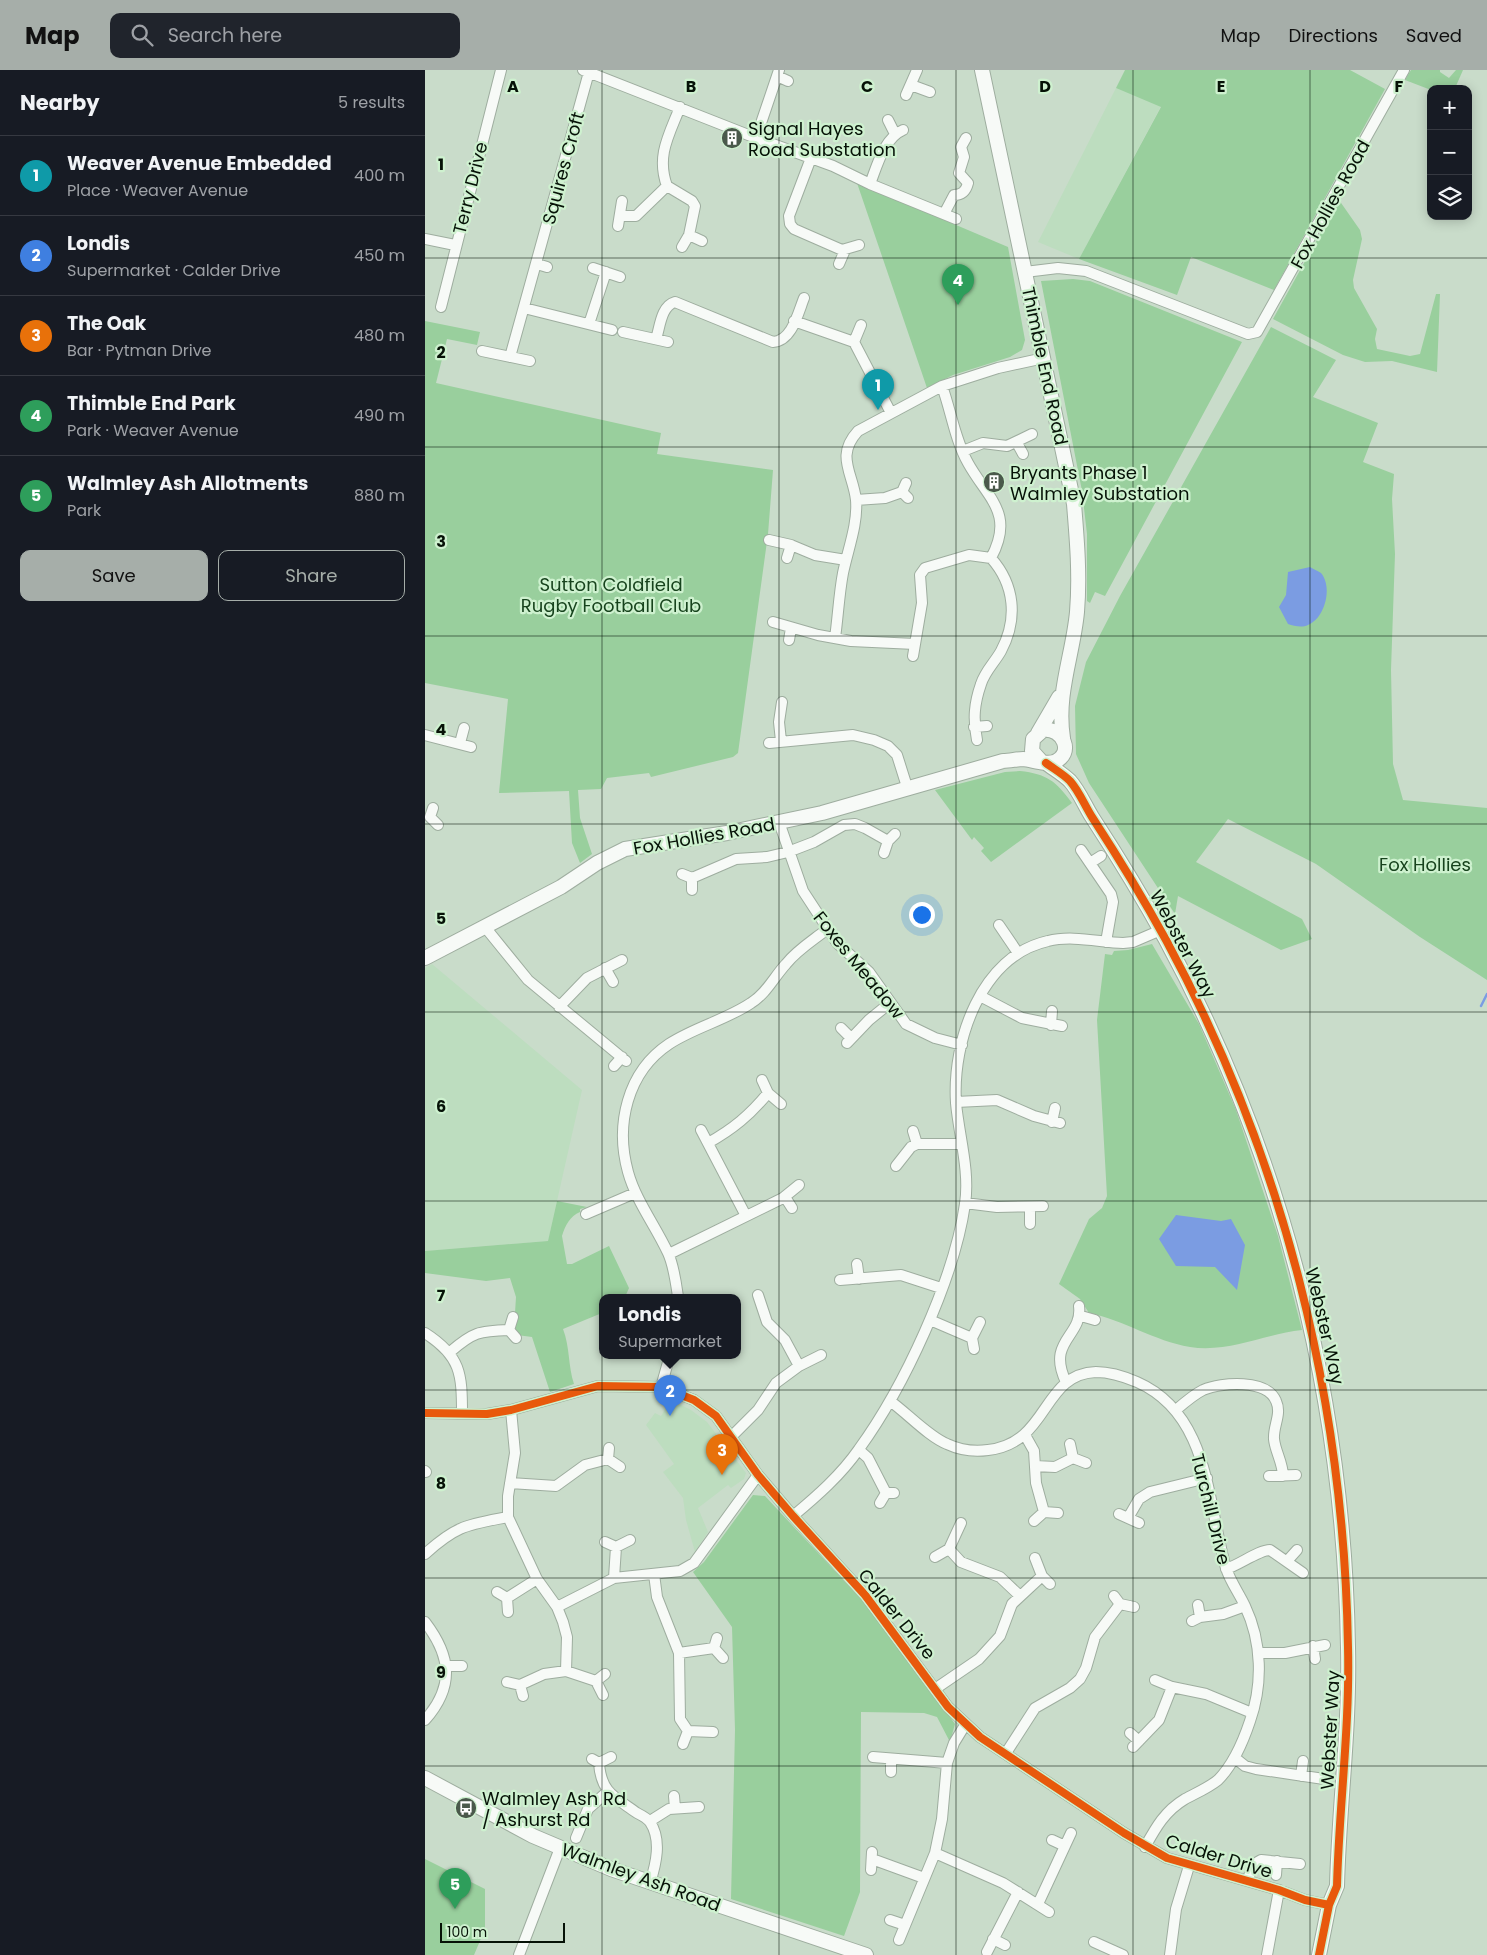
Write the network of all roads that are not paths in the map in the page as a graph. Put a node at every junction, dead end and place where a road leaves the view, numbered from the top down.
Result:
1 (501, 70) edge
2 (917, 70) edge
3 (982, 70) edge
4 (1404, 70) edge
5 (586, 71) edge
6 (778, 73) edge
7 (788, 81) dead end
8 (911, 85) junction
9 (930, 92) dead end
10 (906, 95) dead end
11 (680, 108) junction
12 (888, 120) dead end
13 (756, 138) junction
14 (967, 138) dead end
15 (811, 158) junction
16 (869, 184) junction
17 (667, 186) junction
18 (622, 201) dead end
19 (944, 214) junction
20 (956, 219) dead end
21 (689, 235) junction
22 (425, 239) edge
23 (703, 241) dead end
24 (455, 245) junction
25 (859, 245) dead end
26 (682, 247) dead end
27 (845, 250) junction
28 (839, 264) dead end
29 (593, 268) dead end
30 (606, 272) junction
31 (1025, 272) junction
32 (620, 277) dead end
33 (804, 298) dead end
34 (441, 307) dead end
35 (524, 308) junction
36 (794, 321) junction
37 (589, 324) junction
38 (861, 325) dead end
39 (612, 330) dead end
40 (623, 332) dead end
41 (656, 339) junction
42 (668, 342) dead end
43 (853, 342) junction
44 (482, 351) dead end
45 (510, 357) junction
46 (1044, 358) junction
47 (530, 361) dead end
48 (942, 386) junction
49 (891, 413) junction
50 (1032, 434) dead end
51 (1017, 442) junction
52 (963, 451) junction
53 (1023, 454) dead end
54 (905, 491) dead end
55 (856, 500) junction
56 (769, 540) dead end
57 (791, 545) junction
58 (787, 558) dead end
59 (991, 558) junction
60 (846, 560) junction
61 (773, 622) dead end
62 (791, 628) junction
63 (835, 638) junction
64 (789, 640) dead end
65 (915, 644) junction
66 (913, 656) dead end
67 (1061, 694) junction
68 (782, 702) dead end
69 (987, 726) dead end
70 (974, 727) junction
71 (464, 728) dead end
72 (425, 735) edge
73 (1036, 736) junction
74 (977, 740) dead end
75 (781, 741) junction
76 (1064, 742) junction
77 (460, 743) junction
78 (769, 743) dead end
79 (471, 747) dead end
80 (1003, 762) junction
81 (1044, 762) junction
82 (1071, 782) junction
83 (907, 790) junction
84 (429, 814) edge
85 (779, 822) junction
86 (437, 826) dead end
87 (1081, 850) dead end
88 (788, 852) junction
89 (884, 853) dead end
90 (1101, 856) dead end
91 (1090, 863) junction
92 (692, 890) dead end
93 (999, 925) dead end
94 (485, 926) junction
95 (826, 930) junction
96 (1161, 930) junction
97 (1106, 942) junction
98 (1018, 953) junction
99 (425, 958) edge
100 (622, 960) dead end
101 (605, 968) junction
102 (613, 982) dead end
103 (980, 996) junction
104 (890, 1003) junction
105 (559, 1007) junction
106 (1053, 1011) dead end
107 (1051, 1025) junction
108 (1062, 1026) dead end
109 (841, 1028) dead end
110 (962, 1046) junction
111 (614, 1066) dead end
112 (761, 1080) dead end
113 (768, 1093) junction
114 (956, 1102) junction
115 (781, 1104) dead end
116 (1055, 1108) dead end
117 (701, 1130) dead end
118 (913, 1131) dead end
119 (708, 1143) junction
120 (917, 1144) junction
121 (962, 1144) junction
122 (896, 1166) dead end
123 (799, 1185) dead end
124 (635, 1192) junction
125 (785, 1197) junction
126 (965, 1203) junction
127 (1043, 1206) dead end
128 (1030, 1207) junction
129 (792, 1208) dead end
130 (586, 1214) dead end
131 (746, 1216) junction
132 (1030, 1224) dead end
133 (669, 1254) junction
134 (857, 1264) dead end
135 (859, 1279) junction
136 (840, 1280) dead end
137 (941, 1288) junction
138 (677, 1294) edge
139 (758, 1295) dead end
140 (513, 1317) dead end
141 (930, 1320) junction
142 (1095, 1320) dead end
143 (981, 1322) dead end
144 (425, 1333) edge
145 (972, 1338) junction
146 (974, 1349) dead end
147 (450, 1352) junction
148 (821, 1354) dead end
149 (669, 1359) edge
150 (799, 1366) junction
151 (1066, 1382) junction
152 (661, 1387) junction
153 (890, 1401) junction
154 (511, 1410) junction
155 (1176, 1410) junction
156 (425, 1413) edge
157 (462, 1414) junction
158 (1025, 1435) junction
159 (732, 1436) junction
160 (1070, 1444) dead end
161 (609, 1448) dead end
162 (859, 1450) junction
163 (1073, 1458) junction
164 (608, 1459) junction
165 (1086, 1463) dead end
166 (1035, 1466) junction
167 (619, 1467) dead end
168 (758, 1475) junction
169 (1296, 1475) dead end
170 (1269, 1476) dead end
171 (1283, 1476) junction
172 (1207, 1478) junction
173 (509, 1483) junction
174 (879, 1503) dead end
175 (1044, 1512) junction
176 (1058, 1513) dead end
177 (793, 1516) junction
178 (508, 1517) junction
179 (1034, 1521) dead end
180 (961, 1523) dead end
181 (1139, 1524) dead end
182 (630, 1540) dead end
183 (605, 1542) dead end
184 (616, 1547) junction
185 (949, 1549) junction
186 (1297, 1550) dead end
187 (425, 1554) edge
188 (935, 1557) dead end
189 (1035, 1558) dead end
190 (1288, 1560) junction
191 (1226, 1569) junction
192 (1303, 1573) dead end
193 (654, 1574) junction
194 (1042, 1576) junction
195 (614, 1578) junction
196 (537, 1579) junction
197 (1051, 1584) dead end
198 (1019, 1595) junction
199 (1198, 1605) dead end
200 (1245, 1606) junction
201 (557, 1607) junction
202 (1133, 1607) dead end
203 (508, 1612) dead end
204 (425, 1622) edge
205 (1325, 1645) dead end
206 (1313, 1646) junction
207 (679, 1653) junction
208 (1259, 1653) junction
209 (723, 1658) dead end
210 (1315, 1659) dead end
211 (447, 1666) junction
212 (462, 1666) dead end
213 (566, 1671) junction
214 (605, 1674) dead end
215 (1155, 1680) dead end
216 (596, 1681) junction
217 (507, 1682) dead end
218 (520, 1685) junction
219 (1173, 1687) junction
220 (935, 1689) junction
221 (603, 1695) dead end
222 (523, 1696) dead end
223 (1252, 1713) junction
224 (425, 1720) edge
225 (965, 1725) junction
226 (688, 1732) junction
227 (713, 1732) dead end
228 (1130, 1733) dead end
229 (683, 1744) dead end
230 (1006, 1753) junction
231 (611, 1757) dead end
232 (873, 1758) dead end
233 (1235, 1758) junction
234 (891, 1759) junction
235 (1303, 1761) dead end
236 (947, 1763) junction
237 (891, 1772) dead end
238 (1301, 1776) junction
239 (425, 1778) edge
240 (1324, 1779) dead end
241 (607, 1792) junction
242 (675, 1796) dead end
243 (675, 1808) junction
244 (699, 1808) dead end
245 (649, 1821) junction
246 (1071, 1833) dead end
247 (575, 1838) dead end
248 (1052, 1840) dead end
249 (1065, 1846) junction
250 (1145, 1847) junction
251 (560, 1848) junction
252 (935, 1853) junction
253 (1277, 1861) junction
254 (1301, 1864) dead end
255 (1189, 1866) junction
256 (871, 1870) dead end
257 (1276, 1876) dead end
258 (924, 1878) junction
259 (1247, 1882) junction
260 (650, 1883) junction
261 (1279, 1890) junction
262 (1018, 1892) junction
263 (1038, 1904) junction
264 (1329, 1905) junction
265 (1049, 1912) dead end
266 (890, 1920) dead end
267 (905, 1926) junction
268 (899, 1940) dead end
269 (993, 1940) junction
270 (1094, 1942) dead end
271 (1005, 1945) dead end
272 (1103, 1951) edge
273 (987, 1952) dead end
274 (519, 1955) edge
275 (866, 1955) edge
276 (1123, 1955) edge
277 (1170, 1955) edge
278 (1267, 1955) edge
279 (1319, 1955) edge

1 - 24 street, Terry Drive
2 - 8 street
3 - 31 street, Thimble End Road
4 - 31 street, Fox Hollies Road
5 - 11 street
5 - 35 street, Squires Croft
6 - 7 street
6 - 13 street
8 - 9 street
8 - 10 street
11 - 13 street
11 - 17 street
12 - 16 street
13 - 15 street
14 - 19 street
15 - 16 street
15 - 27 street
16 - 19 street
17 - 18 street
17 - 21 street
19 - 20 street
21 - 23 street
21 - 26 street
22 - 24 street
24 - 34 street, Terry Drive
25 - 27 street
27 - 28 street
29 - 30 street
30 - 32 street
30 - 37 street
31 - 46 street, Thimble End Road
33 - 36 street
35 - 37 street
35 - 45 street, Squires Croft
36 - 41 street
36 - 43 street
37 - 39 street
38 - 43 street
40 - 41 street
41 - 42 street
43 - 49 street
44 - 45 street
45 - 47 street
46 - 48 street
46 - 67 street, Thimble End Road
48 - 49 street
48 - 52 street
49 - 55 street
50 - 51 street
51 - 52 street
51 - 53 street
52 - 59 street
54 - 55 street
55 - 60 street
56 - 57 street
57 - 58 street
57 - 60 street
59 - 65 street
59 - 70 street
60 - 63 street
61 - 62 street
62 - 63 street
62 - 64 street
63 - 65 street
65 - 66 street
67 - 73 street, Thimble End Road
67 - 76 street, Thimble End Road
68 - 75 street
69 - 70 street
70 - 74 street
71 - 77 street
72 - 77 street
73 - 76 street
73 - 80 street, Fox Hollies Road
73 - 81 street
75 - 78 street
75 - 83 street
76 - 81 street
76 - 82 street, Webster Way
77 - 79 street
80 - 81 street, Fox Hollies Road
80 - 83 street, Fox Hollies Road
81 - 82 street, Webster Way
82 - 96 street, Webster Way
83 - 85 street, Fox Hollies Road
84 - 86 street
85 - 88 street, Foxes Meadow
85 - 94 street, Fox Hollies Road
87 - 91 street
88 - 89 street
88 - 92 street
88 - 95 street, Foxes Meadow
90 - 91 street
91 - 97 street
93 - 98 street
94 - 99 street, Fox Hollies Road
94 - 105 street
95 - 104 street, Foxes Meadow
95 - 124 street
96 - 97 street
96 - 264 street, Webster Way
97 - 98 street
98 - 103 street
100 - 101 street
101 - 102 street
101 - 105 street
103 - 107 street
103 - 110 street
104 - 109 street
104 - 110 street, Foxes Meadow
105 - 111 street
106 - 107 street
107 - 108 street
110 - 114 street
112 - 113 street
113 - 115 street
113 - 119 street
114 - 116 street
114 - 121 street
117 - 119 street
118 - 120 street
119 - 131 street
120 - 121 street
120 - 122 street
121 - 126 street
123 - 125 street
124 - 130 street
124 - 133 street
125 - 129 street
125 - 131 street
126 - 128 street
126 - 137 street
127 - 128 street
128 - 132 street
131 - 133 street
133 - 138 street
134 - 135 street
135 - 136 street
135 - 137 street
137 - 141 street
139 - 150 street
140 - 147 street
141 - 145 street
141 - 153 street
142 - 151 street
143 - 145 street
144 - 147 street
145 - 146 street
147 - 157 street
148 - 150 street
149 - 152 street
150 - 159 street
151 - 155 street, Turchill Drive
151 - 158 street, Turchill Drive
152 - 154 street, Calder Drive
152 - 159 street, Calder Drive
153 - 158 street, Turchill Drive
153 - 162 street
154 - 157 street, Calder Drive
154 - 173 street
155 - 171 street
155 - 172 street, Turchill Drive
156 - 157 street, Calder Drive
158 - 166 street
159 - 168 street, Calder Drive
160 - 163 street
161 - 164 street
162 - 174 street
162 - 177 street
163 - 165 street
163 - 166 street
164 - 167 street
164 - 173 street
166 - 175 street
168 - 177 street, Calder Drive
168 - 193 street
169 - 171 street
170 - 171 street
172 - 181 street
172 - 191 street, Turchill Drive
173 - 178 street
175 - 176 street
175 - 179 street
177 - 220 street, Calder Drive
178 - 187 street
178 - 196 street
180 - 185 street
182 - 184 street
183 - 184 street
184 - 195 street
185 - 188 street
185 - 198 street
186 - 190 street
189 - 194 street
190 - 191 street
190 - 192 street
191 - 200 street, Turchill Drive
193 - 195 street
193 - 207 street
194 - 197 street
194 - 198 street
195 - 201 street
196 - 201 street
196 - 203 street
198 - 220 street
199 - 200 street
200 - 208 street, Turchill Drive
201 - 213 street
202 - 230 street
204 - 211 street
205 - 206 street
206 - 208 street
206 - 210 street
207 - 209 street
207 - 226 street
208 - 223 street, Turchill Drive
211 - 212 street
211 - 224 street
213 - 216 street
213 - 218 street
214 - 216 street
215 - 219 street
216 - 221 street
217 - 218 street
218 - 222 street
219 - 223 street
219 - 228 street
220 - 225 street, Calder Drive
223 - 233 street, Turchill Drive
225 - 230 street, Calder Drive
225 - 236 street
226 - 227 street
226 - 229 street
230 - 250 street, Calder Drive
231 - 241 street
232 - 234 street
233 - 238 street
233 - 250 street, Turchill Drive
234 - 236 street
234 - 237 street
235 - 238 street
236 - 252 street
238 - 240 street
239 - 251 street, Walmley Ash Road
241 - 245 street
241 - 247 street
242 - 243 street
243 - 244 street
243 - 245 street
245 - 260 street
246 - 249 street
248 - 249 street
249 - 263 street
250 - 255 street, Calder Drive
251 - 260 street, Walmley Ash Road
251 - 274 street
252 - 258 street
252 - 262 street
253 - 254 street
253 - 257 street
253 - 259 street
255 - 259 street, Calder Drive
255 - 277 street
256 - 258 street
258 - 267 street
259 - 261 street, Calder Drive
260 - 275 street, Walmley Ash Road
261 - 264 street, Calder Drive
261 - 278 street
262 - 263 street
262 - 269 street
263 - 265 street
264 - 279 street, Webster Way
266 - 267 street
267 - 268 street
269 - 271 street
269 - 273 street
270 - 272 street
272 - 276 street

